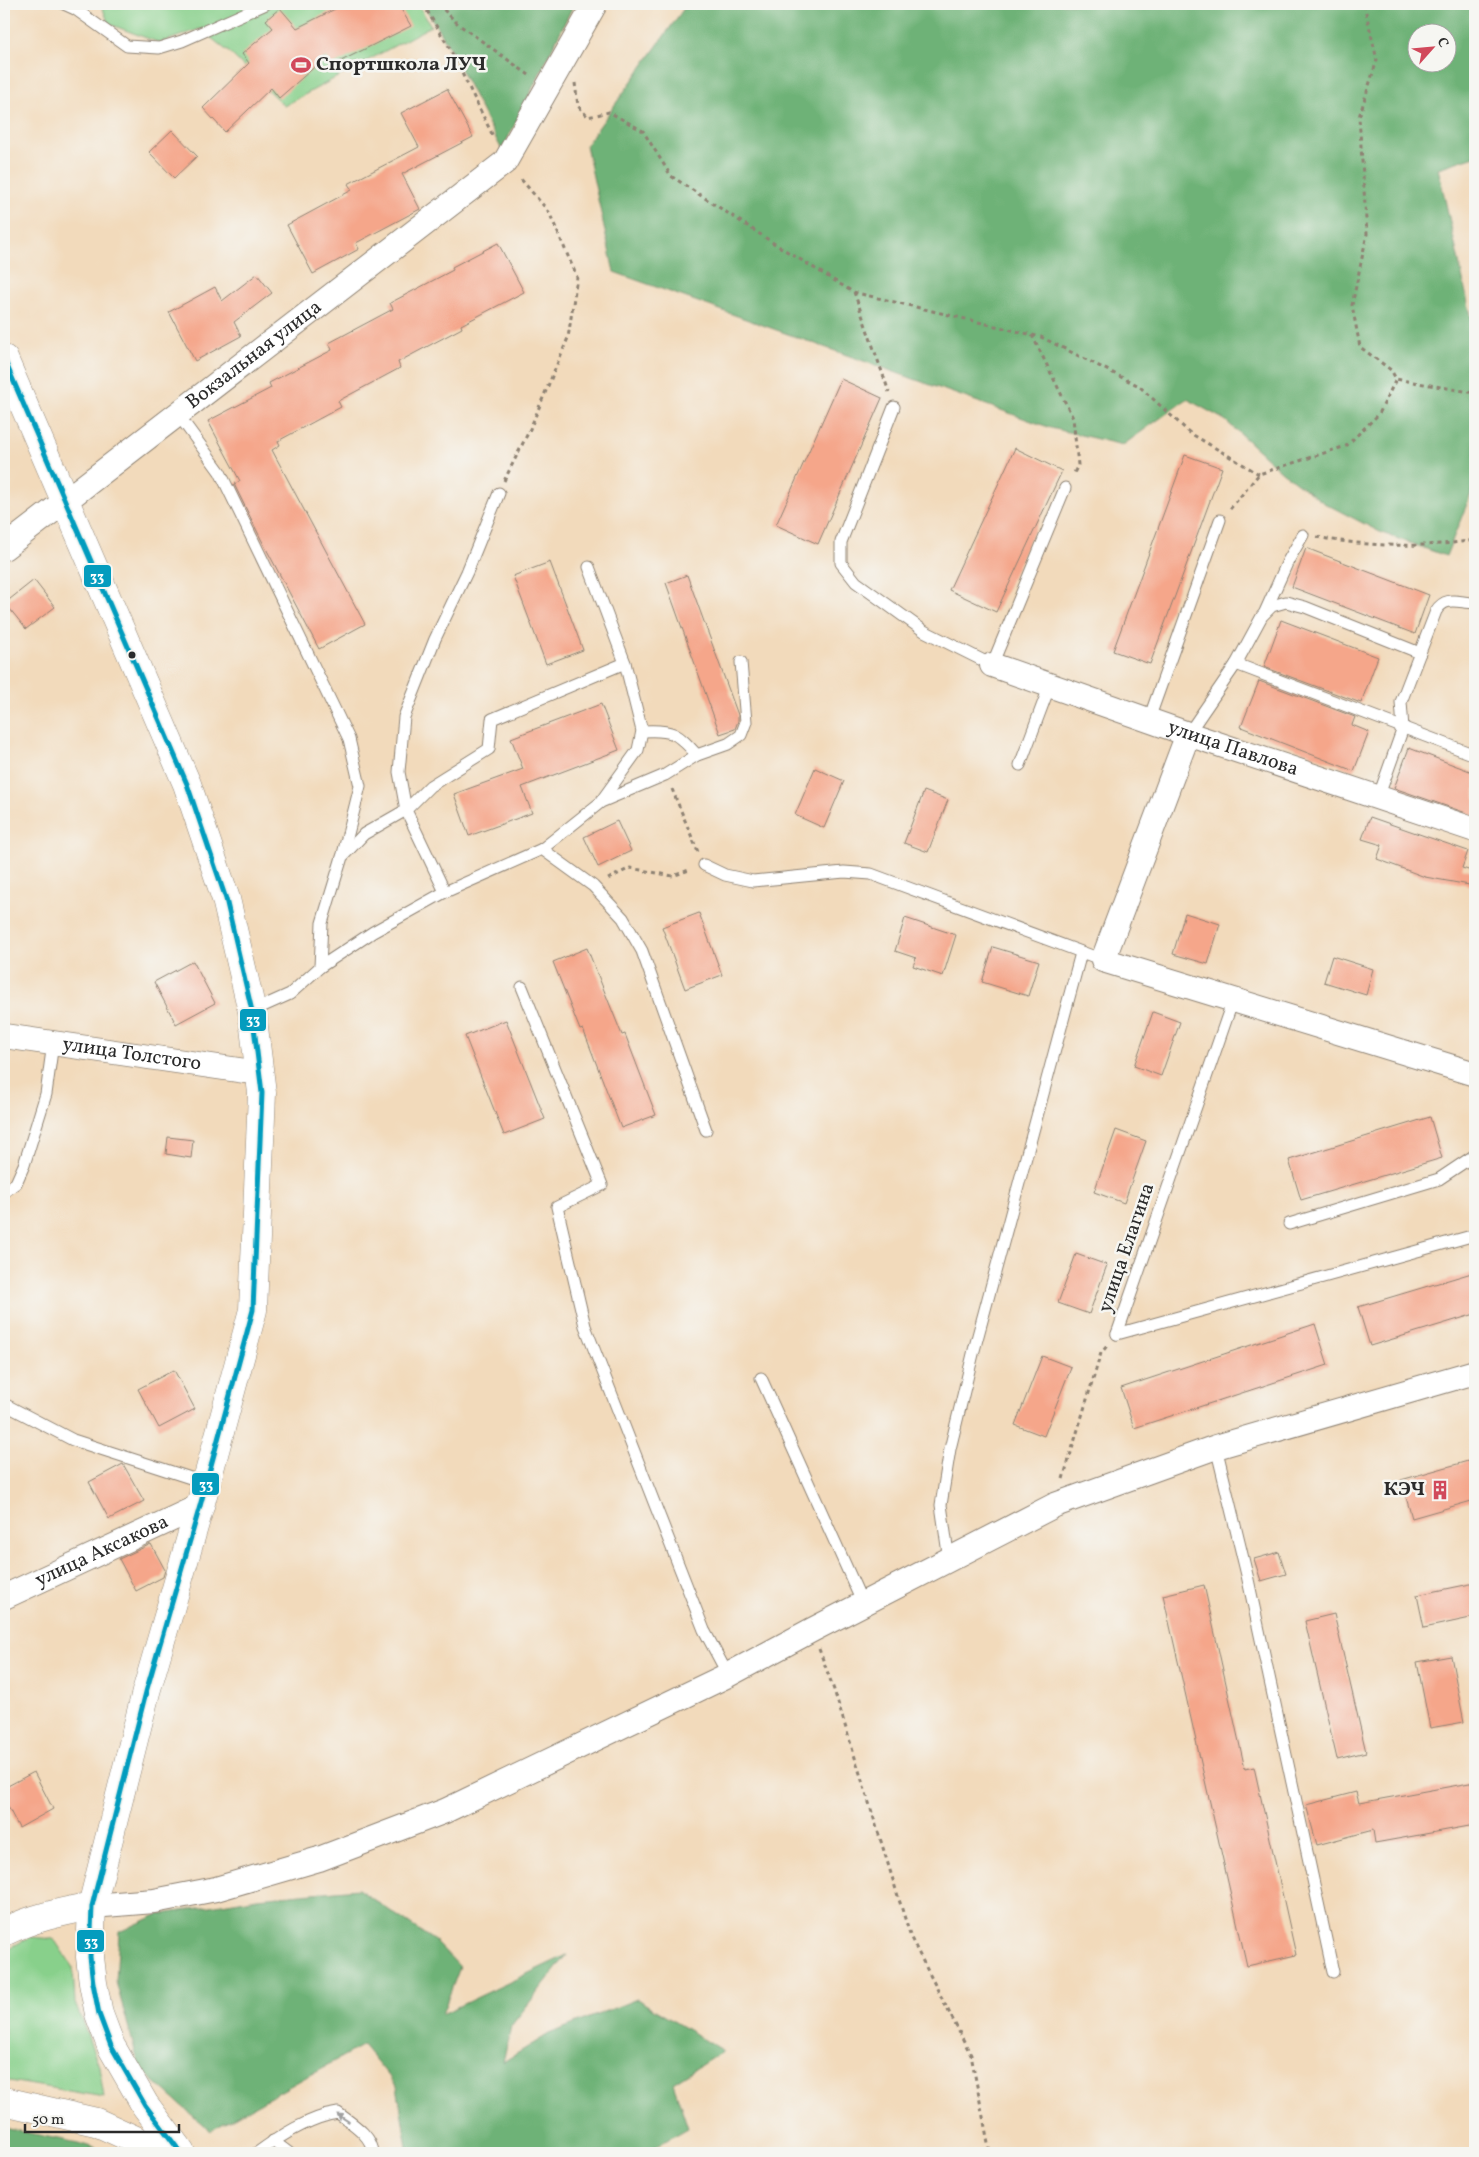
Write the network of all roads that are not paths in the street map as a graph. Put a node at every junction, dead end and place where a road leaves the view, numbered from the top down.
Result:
1 (64, 4) edge
2 (266, 4) edge
3 (595, 4) edge
4 (4, 359) edge
5 (894, 407) road end
6 (177, 413) junction
7 (1065, 488) road end
8 (499, 493) road end
9 (64, 500) junction
10 (1220, 520) road end
11 (1303, 535) road end
12 (4, 548) edge
13 (589, 567) dead end
14 (1475, 603) edge
15 (1264, 613) junction
16 (1420, 653) junction
17 (625, 662) junction
18 (741, 662) dead end
19 (1236, 664) junction
20 (992, 666) junction
21 (1050, 685) junction
22 (1149, 719) junction
23 (1403, 728) junction
24 (642, 731) junction
25 (1188, 734) junction
26 (697, 755) junction
27 (1475, 755) edge
28 (1020, 765) dead end
29 (1378, 798) junction
30 (601, 802) junction
31 (406, 810) junction
32 (1475, 830) edge
33 (542, 849) junction
34 (342, 857) junction
35 (704, 865) road end
36 (445, 892) junction
37 (1081, 953) junction
38 (1103, 960) junction
39 (320, 967) junction
40 (522, 987) dead end
41 (1233, 1000) junction
42 (252, 1011) junction
43 (4, 1036) edge
44 (54, 1043) junction
45 (259, 1073) junction
46 (1475, 1074) edge
47 (706, 1130) dead end
48 (1475, 1155) edge
49 (4, 1192) edge
50 (1289, 1224) dead end
51 (1475, 1235) edge
52 (1475, 1372) edge
53 (761, 1378) dead end
54 (4, 1404) edge
55 (1216, 1447) junction
56 (203, 1494) junction
57 (949, 1560) junction
58 (4, 1597) edge
59 (863, 1604) junction
60 (728, 1675) junction
61 (92, 1906) junction
62 (4, 1932) edge
63 (1333, 1972) dead end
64 (4, 2100) edge
65 (273, 2141) junction
66 (164, 2153) edge
67 (181, 2153) edge
68 (257, 2153) edge
69 (290, 2153) edge
70 (373, 2153) edge

1 - 2 lane
3 - 6 street, Вокзальная улица
4 - 9 main road
5 - 20 lane
6 - 9 street, Вокзальная улица
6 - 34 lane
7 - 20 lane
8 - 31 lane
9 - 12 street, Вокзальная улица
9 - 42 main road
10 - 22 lane
11 - 15 lane
13 - 17 lane
14 - 16 lane
15 - 16 lane
15 - 19 lane
16 - 23 lane
17 - 24 lane
17 - 31 lane
18 - 26 lane
19 - 23 lane
19 - 25 lane
20 - 21 street, улица Павлова
21 - 22 street, улица Павлова
21 - 28 lane
22 - 25 street, улица Павлова
23 - 27 lane
23 - 29 lane
24 - 26 lane
24 - 30 lane
25 - 29 street, улица Павлова
25 - 38 street
26 - 30 lane
29 - 32 street, улица Павлова
30 - 33 lane
31 - 34 lane
31 - 36 lane
33 - 36 lane
33 - 47 lane
34 - 39 lane
35 - 37 lane
36 - 39 lane
37 - 38 lane
37 - 57 lane
38 - 41 street
39 - 42 lane
40 - 60 lane
41 - 46 street
41 - 51 lane, улица Елагина
42 - 45 main road
43 - 44 street, улица Толстого
44 - 45 street, улица Толстого
44 - 49 lane
45 - 56 main road
48 - 50 lane
52 - 55 street
53 - 59 lane
54 - 56 lane
55 - 57 street
55 - 63 lane
56 - 58 street, улица Аксакова
56 - 61 main road
57 - 59 street
59 - 60 street
60 - 61 street
61 - 62 main road
61 - 67 main road
64 - 66 main road
65 - 68 lane
65 - 69 lane
70 -> 65 lane

